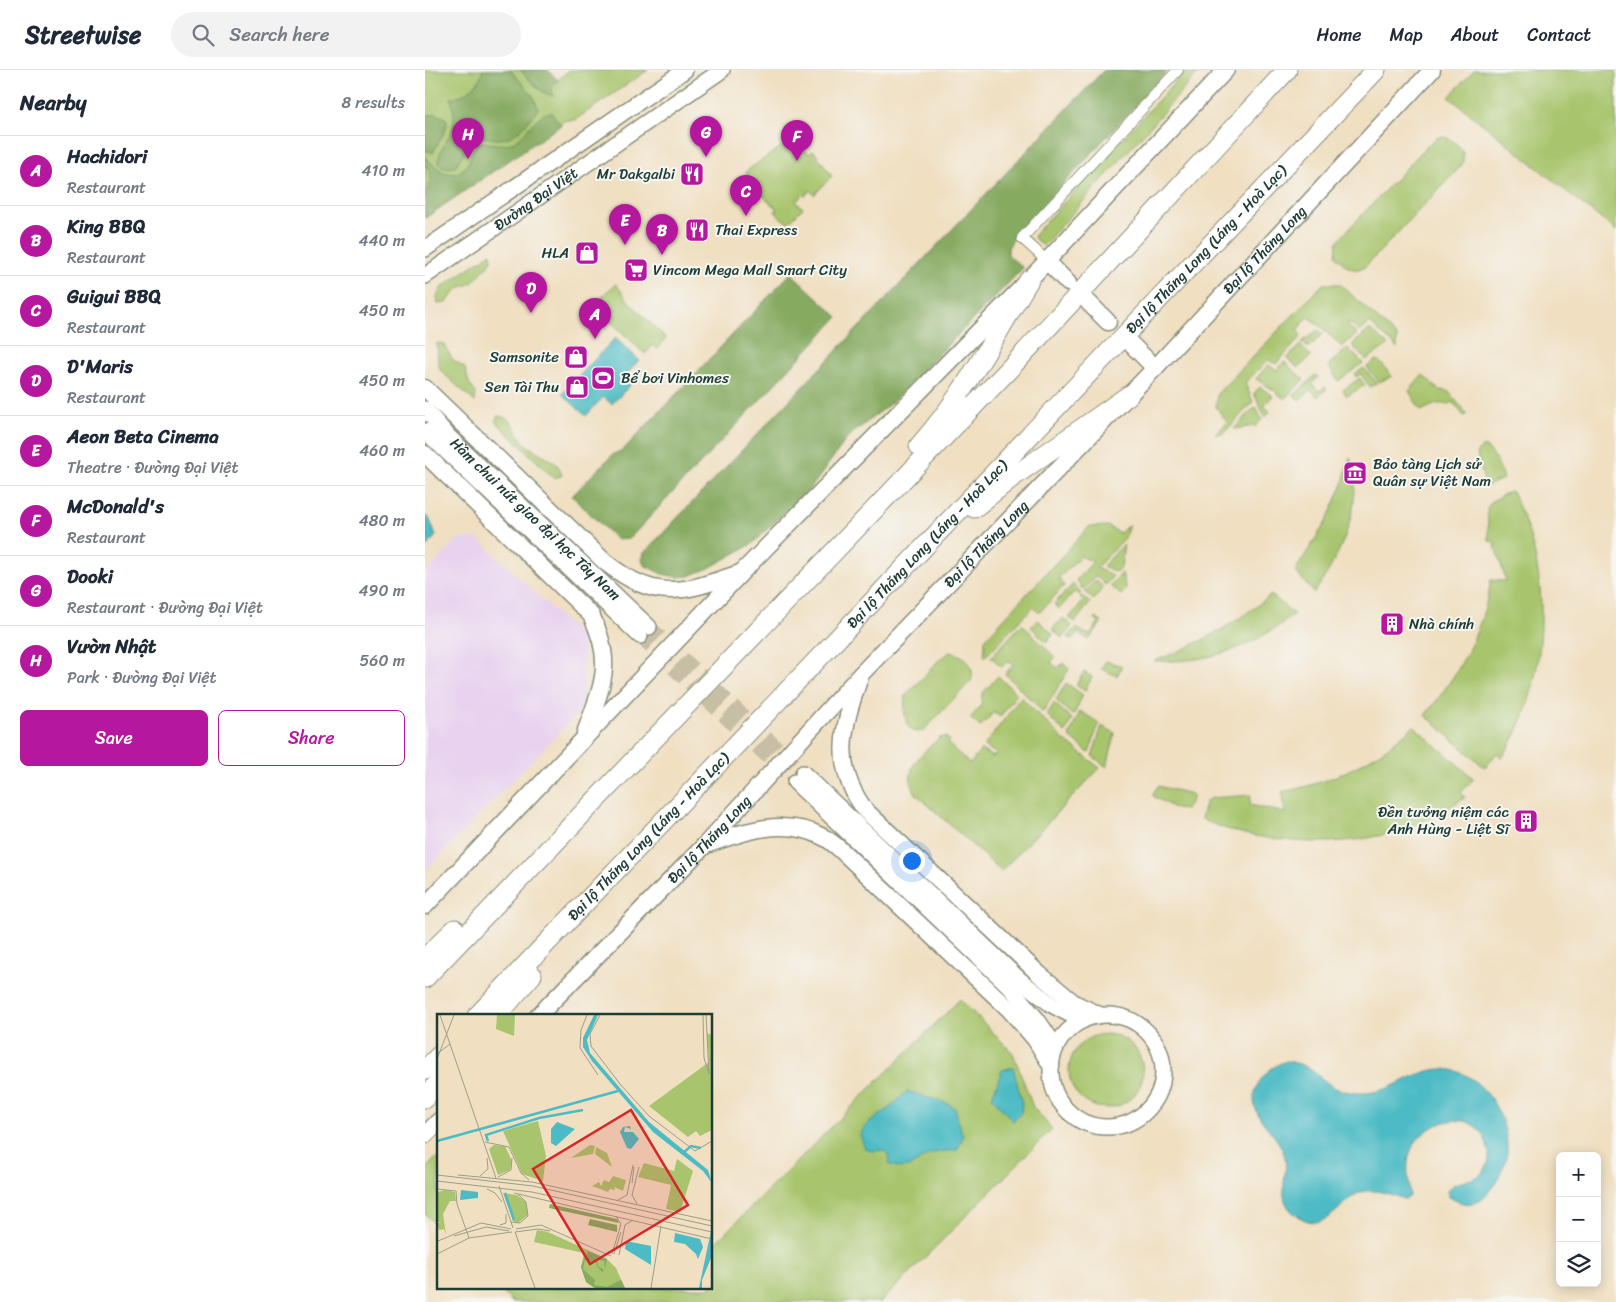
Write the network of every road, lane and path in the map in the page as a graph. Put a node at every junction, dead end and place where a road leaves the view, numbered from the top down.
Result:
1 (685, 70) edge
2 (722, 70) edge
3 (1178, 70) edge
4 (1226, 70) edge
5 (1287, 70) edge
6 (1375, 70) edge
7 (1432, 70) edge
8 (545, 167) junction
9 (557, 185) junction
10 (425, 249) edge
11 (1047, 261) junction
12 (427, 278) edge
13 (1029, 280) junction
14 (1068, 282) dead end
15 (1088, 302) dead end
16 (1108, 322) dead end
17 (1126, 339) dead end
18 (1155, 368) junction
19 (425, 378) edge
20 (1129, 395) junction
21 (428, 398) edge
22 (425, 431) edge
23 (425, 454) edge
24 (742, 572) junction
25 (838, 638) junction
26 (745, 643) junction
27 (862, 672) junction
28 (673, 718) junction
29 (582, 741) junction
30 (695, 787) junction
31 (704, 846) junction
32 (425, 906) edge
33 (425, 958) edge
34 (425, 978) edge
35 (479, 1014) edge
36 (499, 1014) edge
37 (540, 1014) edge
38 (1099, 1015) junction
39 (1082, 1021) junction
40 (1057, 1047) junction
41 (437, 1058) edge
42 (1051, 1065) junction
43 (425, 1070) edge
44 (437, 1084) edge
45 (425, 1098) edge
46 (437, 1123) edge
47 (425, 1135) edge

1 - 8 street, Đường Đại Việt
2 - 9 street, Đường Đại Việt
3 - 11 street
4 - 11 main road
5 - 26 highway
6 - 25 highway, Đại lộ Thăng Long (Láng - Hoà Lạc)
7 - 18 main road, Đại lộ Thăng Long
8 - 9 street
8 - 10 street, Đường Đại Việt
9 - 12 street, Đường Đại Việt
11 - 13 main road
11 - 14 main road
13 - 24 main road
13 - 26 highway
15 - 16 main road
17 - 18 main road
18 - 20 main road, Đại lộ Thăng Long
19 - 21 street, Hầm chui nút giao đại học Tây Nam
20 - 25 highway
20 - 27 main road, Đại lộ Thăng Long
21 - 22 street, Hầm chui nút giao đại học Tây Nam
21 - 24 main road
23 - 29 main road
24 - 29 main road
25 - 30 highway, Đại lộ Thăng Long (Láng - Hoà Lạc)
26 - 28 highway
27 - 31 main road, Đại lộ Thăng Long
27 - 38 main road
28 - 33 highway
28 - 34 highway
29 - 32 main road
30 - 35 highway, Đại lộ Thăng Long (Láng - Hoà Lạc)
30 - 36 highway
31 - 37 main road, Đại lộ Thăng Long
31 - 42 main road
38 - 39 street
38 - 42 street
39 - 40 street
39 - 40 street
40 - 42 street
41 - 43 highway
44 - 45 highway
46 - 47 main road

